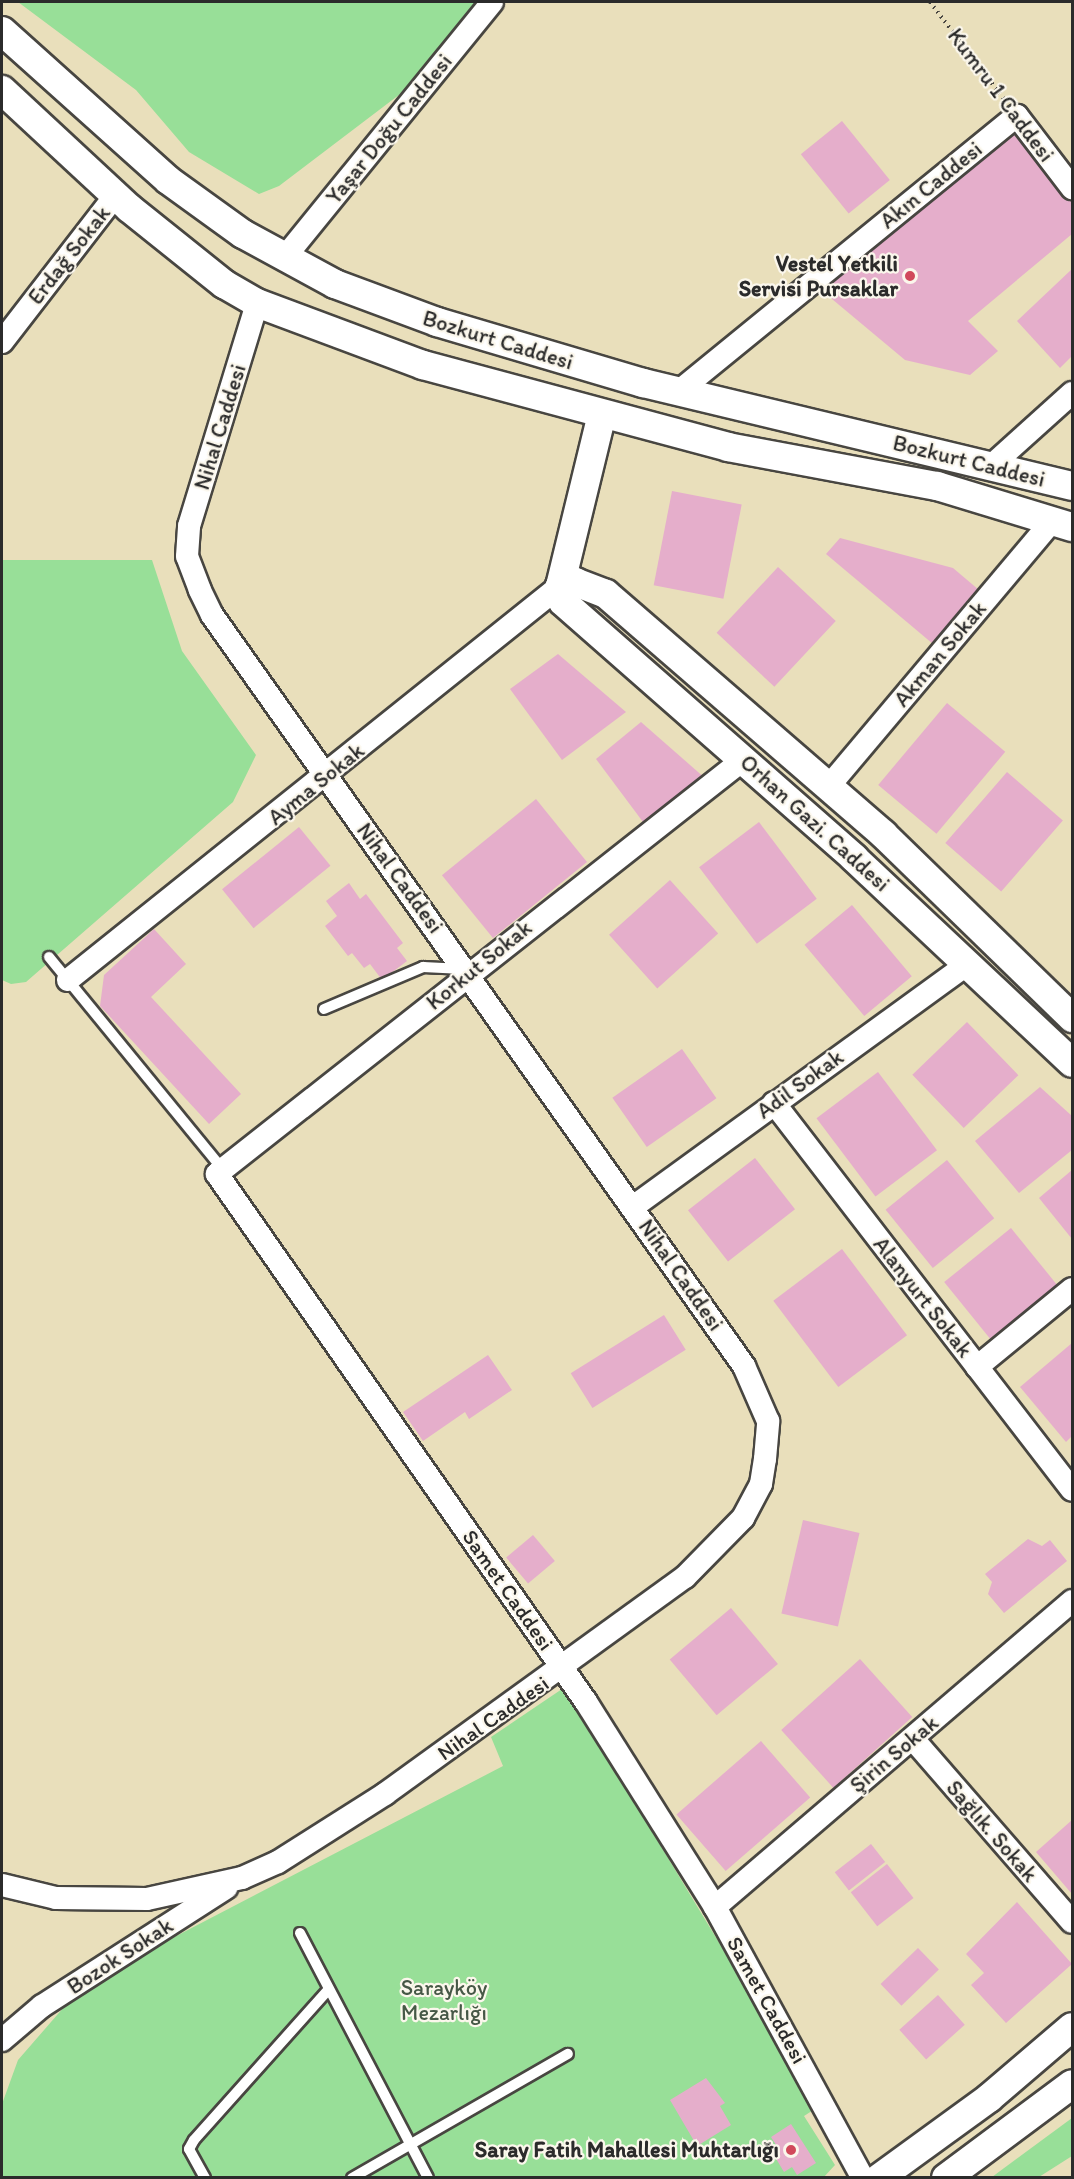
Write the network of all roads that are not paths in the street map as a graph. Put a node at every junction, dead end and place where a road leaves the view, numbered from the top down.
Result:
1 (492, 2) edge
2 (2, 31) edge
3 (2, 90) edge
4 (1017, 116) joint
5 (1072, 188) edge
6 (115, 196) junction
7 (285, 257) junction
8 (257, 303) junction
9 (2, 342) edge
10 (678, 392) junction
11 (1072, 393) edge
12 (602, 414) junction
13 (991, 466) junction
14 (1072, 486) edge
15 (1062, 524) edge
16 (560, 586) junction
17 (744, 759) junction
18 (327, 776) junction
19 (829, 786) junction
20 (996, 944) junction
21 (49, 957) dead end
22 (967, 964) junction
23 (467, 972) junction
24 (68, 980) junction
25 (324, 1009) dead end
26 (1072, 1018) edge
27 (1072, 1063) edge
28 (774, 1103) junction
29 (216, 1167) junction
30 (633, 1206) junction
31 (1072, 1289) edge
32 (977, 1367) junction
33 (1072, 1490) edge
34 (1072, 1601) edge
35 (563, 1668) junction
36 (913, 1739) junction
37 (242, 1878) junction
38 (2, 1885) edge
39 (715, 1907) junction
40 (1072, 1922) edge
41 (300, 1933) dead end
42 (328, 1990) junction
43 (1072, 2027) edge
44 (2, 2040) edge
45 (568, 2054) dead end
46 (1072, 2084) edge
47 (815, 2114) dead end
48 (410, 2145) junction
49 (205, 2178) edge
50 (351, 2178) edge
51 (428, 2178) edge
52 (854, 2178) edge
53 (863, 2178) edge
54 (879, 2178) edge
55 (946, 2178) edge

1 - 7 street, Yaşar Doğu Caddesi
2 - 7 street, Bozkurt Caddesi
3 - 6 street, Bozkurt Caddesi
4 - 5 street, Kumru 1 Caddesi
4 - 10 street, Akın Caddesi
6 - 8 street, Bozkurt Caddesi
6 - 9 street, Erdağ Sokak
7 - 10 street, Bozkurt Caddesi
8 - 12 street, Bozkurt Caddesi
8 - 18 street, Nihal Caddesi
10 - 13 street, Bozkurt Caddesi
11 - 13 street
12 - 15 street, Bozkurt Caddesi
12 - 16 street
13 - 14 street, Bozkurt Caddesi
15 - 19 street, Akman Sokak
16 - 17 street, Orhan Gazi. Caddesi
16 - 18 street, Ayma Sokak
16 - 19 street, Orhan Gazi. Caddesi
17 - 22 street, Orhan Gazi. Caddesi
17 - 23 street, Korkut Sokak
18 - 23 street, Nihal Caddesi
18 - 24 street, Ayma Sokak
19 - 20 street, Orhan Gazi. Caddesi
20 - 22 street
20 - 26 street, Orhan Gazi. Caddesi
21 - 24 lane
22 - 27 street, Orhan Gazi. Caddesi
22 - 28 street, Adil Sokak
23 - 25 lane
23 - 29 street, Korkut Sokak
23 - 30 street, Nihal Caddesi
24 - 29 lane
28 - 30 street, Adil Sokak
28 - 32 street, Alanyurt Sokak
29 - 35 street, Samet Caddesi
30 - 35 street, Nihal Caddesi
31 - 32 street
32 - 33 street, Alanyurt Sokak
34 - 36 street, Şirin Sokak
35 - 37 street, Nihal Caddesi
35 - 39 street, Samet Caddesi
36 - 39 street, Şirin Sokak
36 - 40 street, Sağlık. Sokak
37 - 38 street, Nihal Caddesi
37 - 44 street, Bozok Sokak
39 - 53 street, Samet Caddesi
41 - 42 lane
42 - 48 lane
42 - 49 lane
43 - 54 street
45 - 48 lane
46 - 55 street
47 - 52 lane
48 - 50 lane
48 - 51 lane

